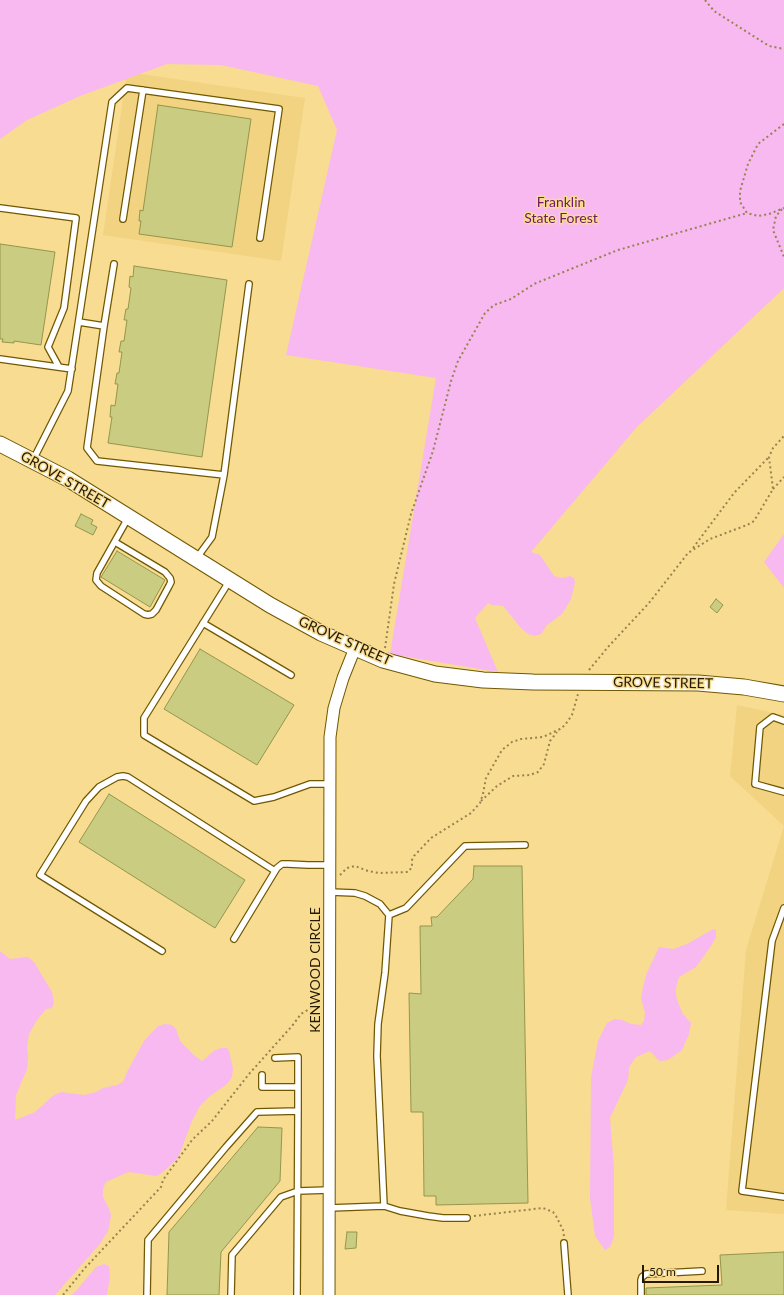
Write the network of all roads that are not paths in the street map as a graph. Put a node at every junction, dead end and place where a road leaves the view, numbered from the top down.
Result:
1 (143, 90) junction
2 (0, 208) edge
3 (123, 219) dead end
4 (260, 238) dead end
5 (114, 264) dead end
6 (249, 284) dead end
7 (78, 322) junction
8 (104, 326) junction
9 (0, 359) edge
10 (59, 367) junction
11 (72, 369) junction
12 (0, 444) edge
13 (33, 460) junction
14 (224, 475) junction
15 (128, 517) junction
16 (115, 542) junction
17 (196, 559) junction
18 (230, 580) junction
19 (203, 623) junction
20 (355, 648) junction
21 (291, 675) dead end
22 (784, 694) edge
23 (784, 721) edge
24 (331, 784) junction
25 (784, 792) edge
26 (525, 844) dead end
27 (330, 865) junction
28 (275, 871) junction
29 (330, 889) junction
30 (784, 908) edge
31 (389, 915) junction
32 (234, 939) dead end
33 (162, 951) dead end
34 (275, 1058) dead end
35 (262, 1075) dead end
36 (298, 1087) junction
37 (298, 1111) junction
38 (329, 1190) junction
39 (298, 1191) junction
40 (784, 1197) edge
41 (384, 1206) junction
42 (329, 1208) junction
43 (467, 1218) road end
44 (564, 1243) road end
45 (702, 1271) dead end
46 (147, 1295) edge
47 (231, 1295) edge
48 (297, 1295) edge
49 (329, 1295) edge
50 (568, 1295) edge
51 (641, 1295) edge

1 - 3 lane
1 - 4 lane
1 - 7 lane
2 - 10 lane
5 - 8 lane
6 - 14 lane
7 - 8 lane
7 - 11 lane
8 - 14 lane
9 - 10 lane
10 - 11 lane
11 - 13 lane
12 - 13 main road, GROVE STREET
13 - 15 main road, GROVE STREET
14 - 17 lane
15 - 16 lane
15 - 17 main road, GROVE STREET
16 - 16 lane
17 - 18 main road, GROVE STREET
18 - 19 lane
18 - 20 main road, GROVE STREET
19 - 21 lane
19 - 24 lane
20 - 22 main road, GROVE STREET
20 - 24 street, KENWOOD CIRCLE
23 - 25 lane
24 - 27 street, KENWOOD CIRCLE
26 - 31 lane
27 - 28 lane
27 - 29 street, KENWOOD CIRCLE
28 - 32 lane
28 - 33 lane
29 - 31 lane
29 - 38 street, KENWOOD CIRCLE
30 - 40 lane
31 - 41 lane
34 - 36 lane
35 - 36 lane
36 - 37 lane
37 - 39 lane
37 - 46 lane
38 - 39 lane
38 - 42 street, KENWOOD CIRCLE
39 - 47 lane
39 - 48 lane
41 - 42 lane
41 - 43 lane
42 - 49 street, KENWOOD CIRCLE
44 - 50 lane
45 - 51 lane

